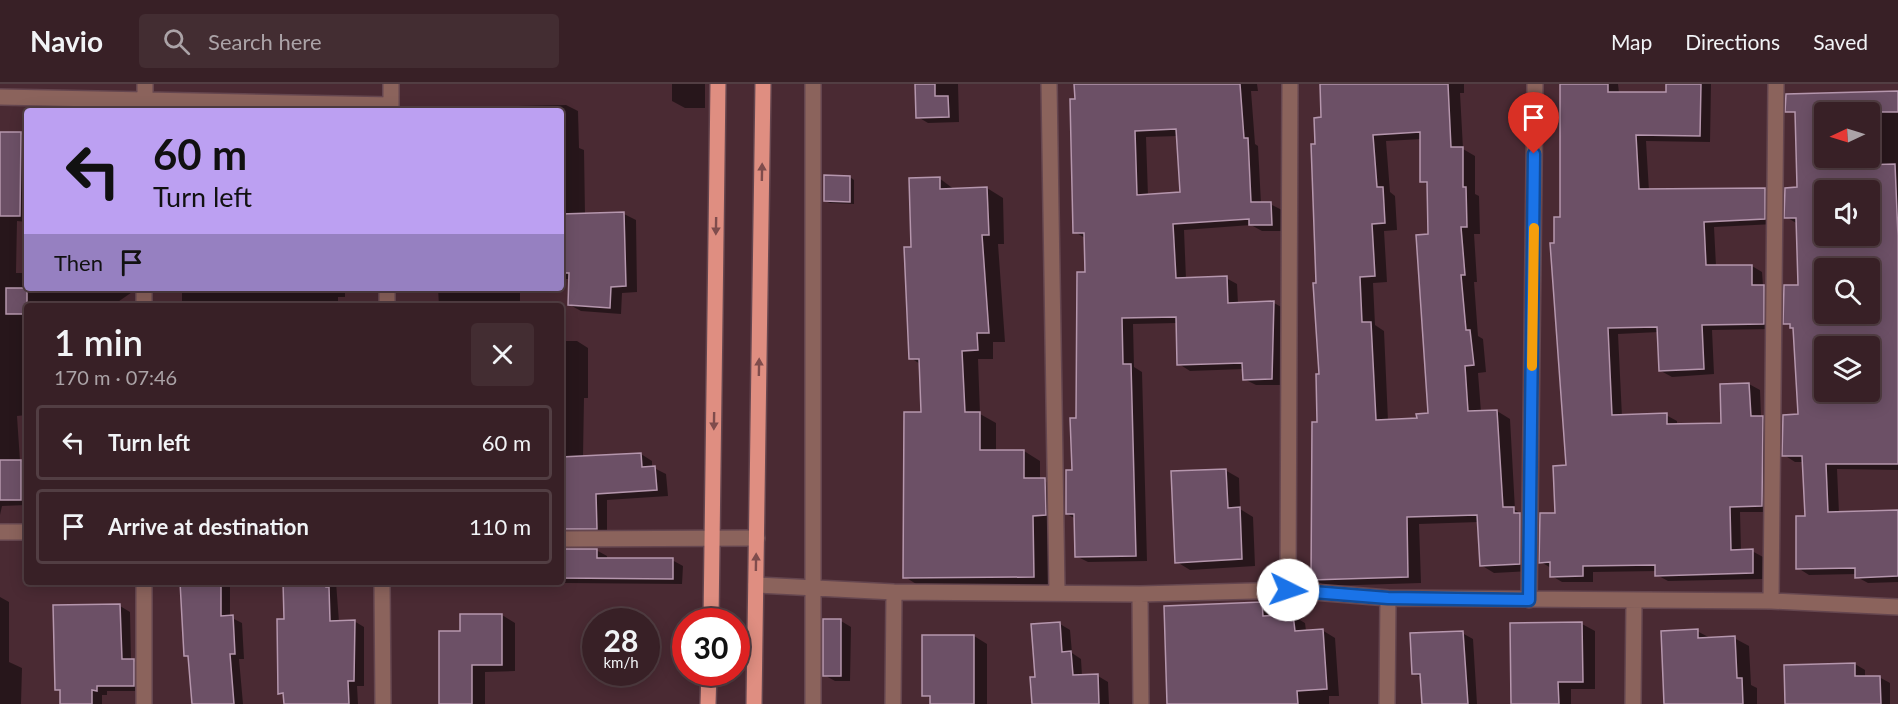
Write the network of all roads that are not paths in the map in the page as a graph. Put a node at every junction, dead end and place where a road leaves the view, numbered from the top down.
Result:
1 (392, 84) edge
2 (718, 84) edge
3 (763, 84) edge
4 (813, 84) edge
5 (1049, 84) edge
6 (1290, 84) edge
7 (1535, 84) edge
8 (1776, 84) edge
9 (0, 98) edge
10 (145, 98) edge
11 (391, 108) edge
12 (0, 532) edge
13 (24, 532) edge
14 (757, 538) junction
15 (564, 539) edge
16 (712, 540) junction
17 (144, 585) edge
18 (382, 585) edge
19 (756, 585) junction
20 (815, 588) junction
21 (1288, 590) junction
22 (894, 592) junction
23 (1057, 592) junction
24 (1140, 594) junction
25 (1388, 598) junction
26 (1529, 600) junction
27 (1771, 601) junction
28 (1634, 602) junction
29 (711, 608) edge
30 (1898, 608) edge
31 (709, 686) edge
32 (144, 704) edge
33 (383, 704) edge
34 (708, 704) edge
35 (754, 704) edge
36 (813, 704) edge
37 (893, 704) edge
38 (1141, 704) edge
39 (1387, 704) edge
40 (1634, 704) edge

1 - 11 street
2 -> 16 main road
14 -> 3 main road
4 - 20 street
5 - 23 street
6 - 21 street
7 - 26 street
8 - 27 street
9 - 10 street
10 - 11 street
12 - 13 street
14 - 16 street
19 -> 14 main road
15 - 16 street
16 - 29 main road
17 - 32 street
18 - 33 street
19 - 20 street
19 - 35 main road
20 - 22 street
20 - 36 street
21 - 24 street
21 - 25 street
22 - 23 street
22 - 37 street
23 - 24 street
24 - 38 street
25 - 26 street
25 - 39 street
26 - 28 street
27 - 28 street
27 - 30 street
28 - 40 street
31 - 34 main road

